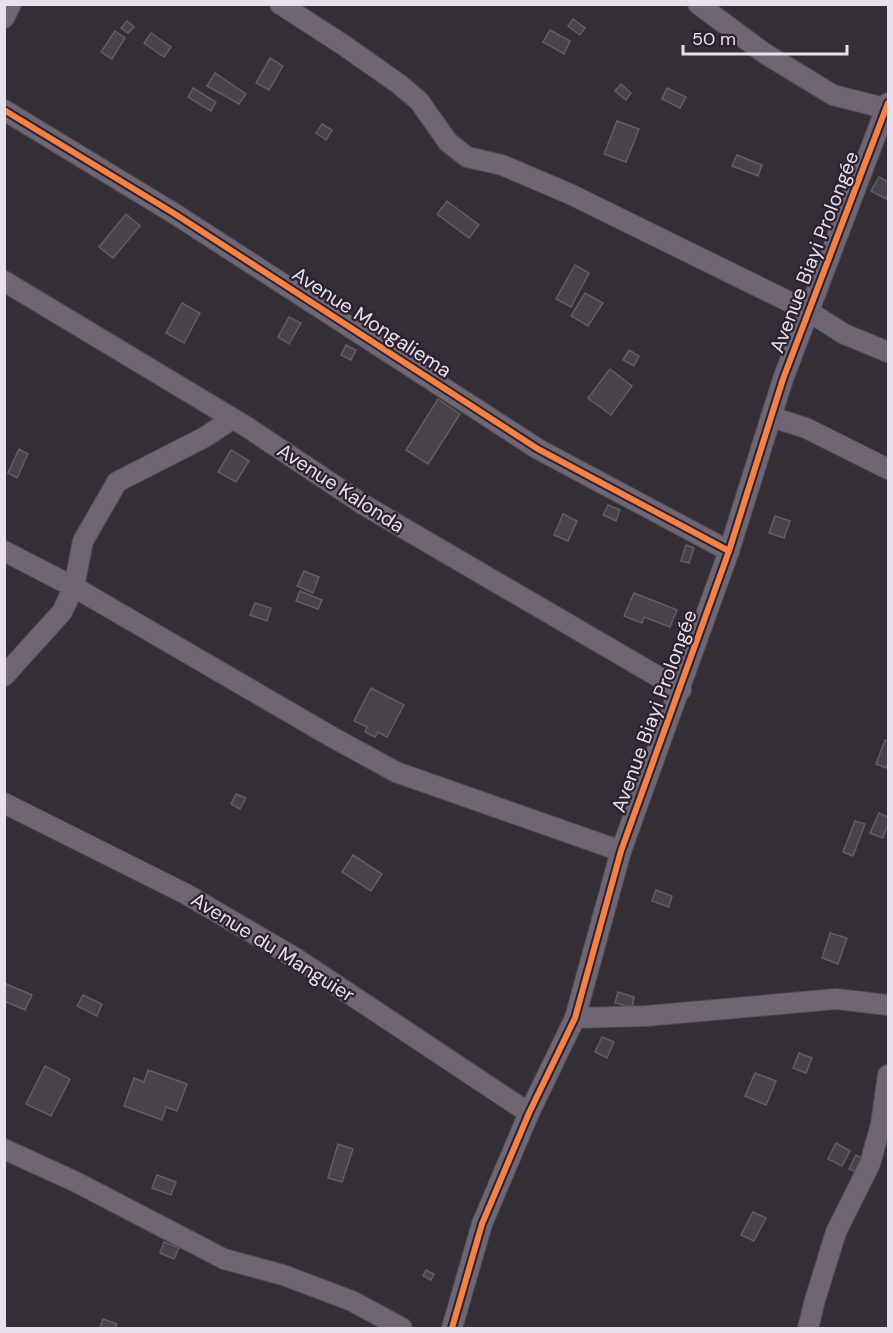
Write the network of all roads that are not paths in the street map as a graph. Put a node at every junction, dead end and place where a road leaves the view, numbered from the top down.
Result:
1 (11, 4) edge
2 (280, 4) edge
3 (698, 4) edge
4 (4, 18) edge
5 (888, 107) edge
6 (4, 110) edge
7 (4, 281) edge
8 (808, 311) junction
9 (888, 352) edge
10 (771, 417) junction
11 (232, 419) junction
12 (888, 469) edge
13 (4, 551) edge
14 (729, 551) junction
15 (74, 588) junction
16 (4, 676) edge
17 (681, 690) junction
18 (4, 804) edge
19 (621, 851) junction
20 (888, 1005) edge
21 (575, 1018) junction
22 (888, 1075) edge
23 (529, 1113) junction
24 (4, 1149) edge
25 (402, 1329) edge
26 (452, 1329) edge
27 (808, 1329) edge

1 - 4 street
2 - 8 street
3 - 5 street
5 - 8 street, Avenue Biayi Prolongée
6 - 14 street, Avenue Mongaliema
7 - 11 street, Avenue Kalonda
8 - 9 street
8 - 10 street, Avenue Biayi Prolongée
10 - 12 street
10 - 14 street, Avenue Biayi Prolongée
11 - 15 street
11 - 17 street, Avenue Kalonda
13 - 15 street
14 - 17 street, Avenue Biayi Prolongée
15 - 16 street
15 - 19 street
17 - 19 street, Avenue Biayi Prolongée
18 - 23 street, Avenue du Manguier
19 - 21 street, Avenue Biayi Prolongée
20 - 21 street
21 - 23 street, Avenue Biayi Prolongée
22 - 27 street
23 - 26 street, Avenue Biayi Prolongée
24 - 25 street

